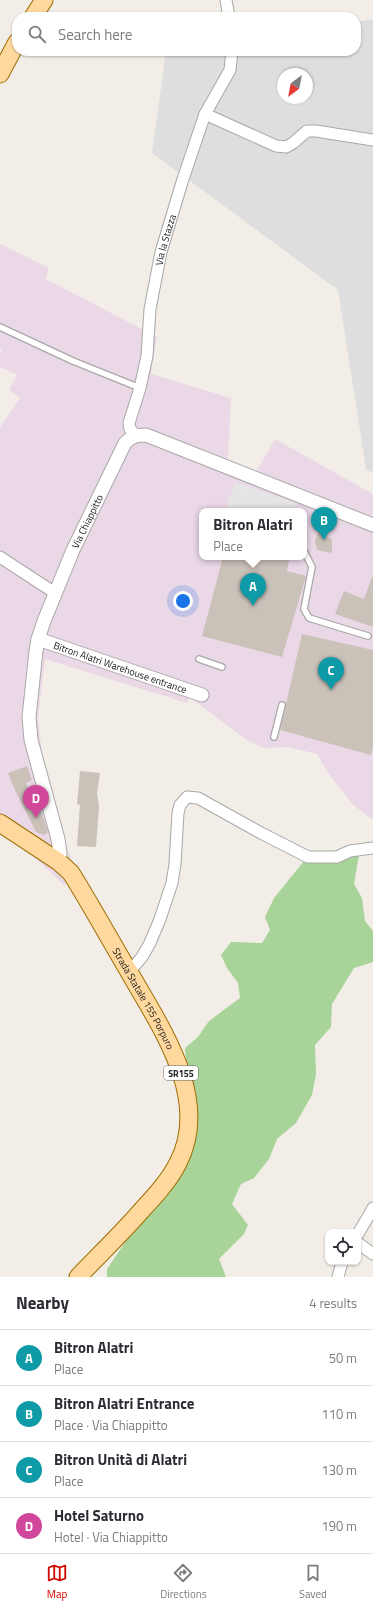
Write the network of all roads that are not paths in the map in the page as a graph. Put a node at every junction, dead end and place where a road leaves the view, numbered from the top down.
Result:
1 (44, 0) edge
2 (226, 0) edge
3 (36, 12) edge
4 (228, 12) edge
5 (12, 51) edge
6 (231, 56) edge
7 (0, 74) edge
8 (205, 114) junction
9 (373, 140) edge
10 (0, 327) edge
11 (140, 388) junction
12 (136, 435) junction
13 (373, 525) edge
14 (0, 557) edge
15 (307, 557) edge
16 (55, 593) junction
17 (368, 636) dead end
18 (38, 639) junction
19 (200, 659) dead end
20 (222, 667) dead end
21 (202, 695) dead end
22 (282, 705) dead end
23 (274, 737) dead end
24 (0, 823) edge
25 (373, 848) edge
26 (59, 862) junction
27 (129, 972) junction
28 (373, 1208) edge
29 (361, 1229) edge
30 (361, 1245) edge
31 (373, 1254) edge
32 (341, 1265) edge
33 (78, 1277) edge
34 (338, 1277) edge

1 - 3 main road
2 - 4 street
5 - 7 main road
6 - 8 street, Via la Stazza
8 - 9 street
8 - 11 street, Via la Stazza
10 - 11 lane
11 - 12 street, Via la Stazza
12 - 13 street
12 - 16 street, Via Chiappitto
14 - 16 street
15 - 17 lane
16 - 18 street, Via Chiappitto
18 - 21 street, Bitron Alatri Warehouse entrance
18 - 26 street, Via Chiappitto
19 - 20 lane
22 - 23 lane
24 - 26 main road, Strada Statale 155 Porpuro / SR155
25 - 27 street
26 - 27 main road, Strada Statale 155 Porpuro / SR155
27 - 33 main road, Strada Statale 155 Porpuro / SR155
28 - 29 street
30 - 31 street
32 - 34 street

